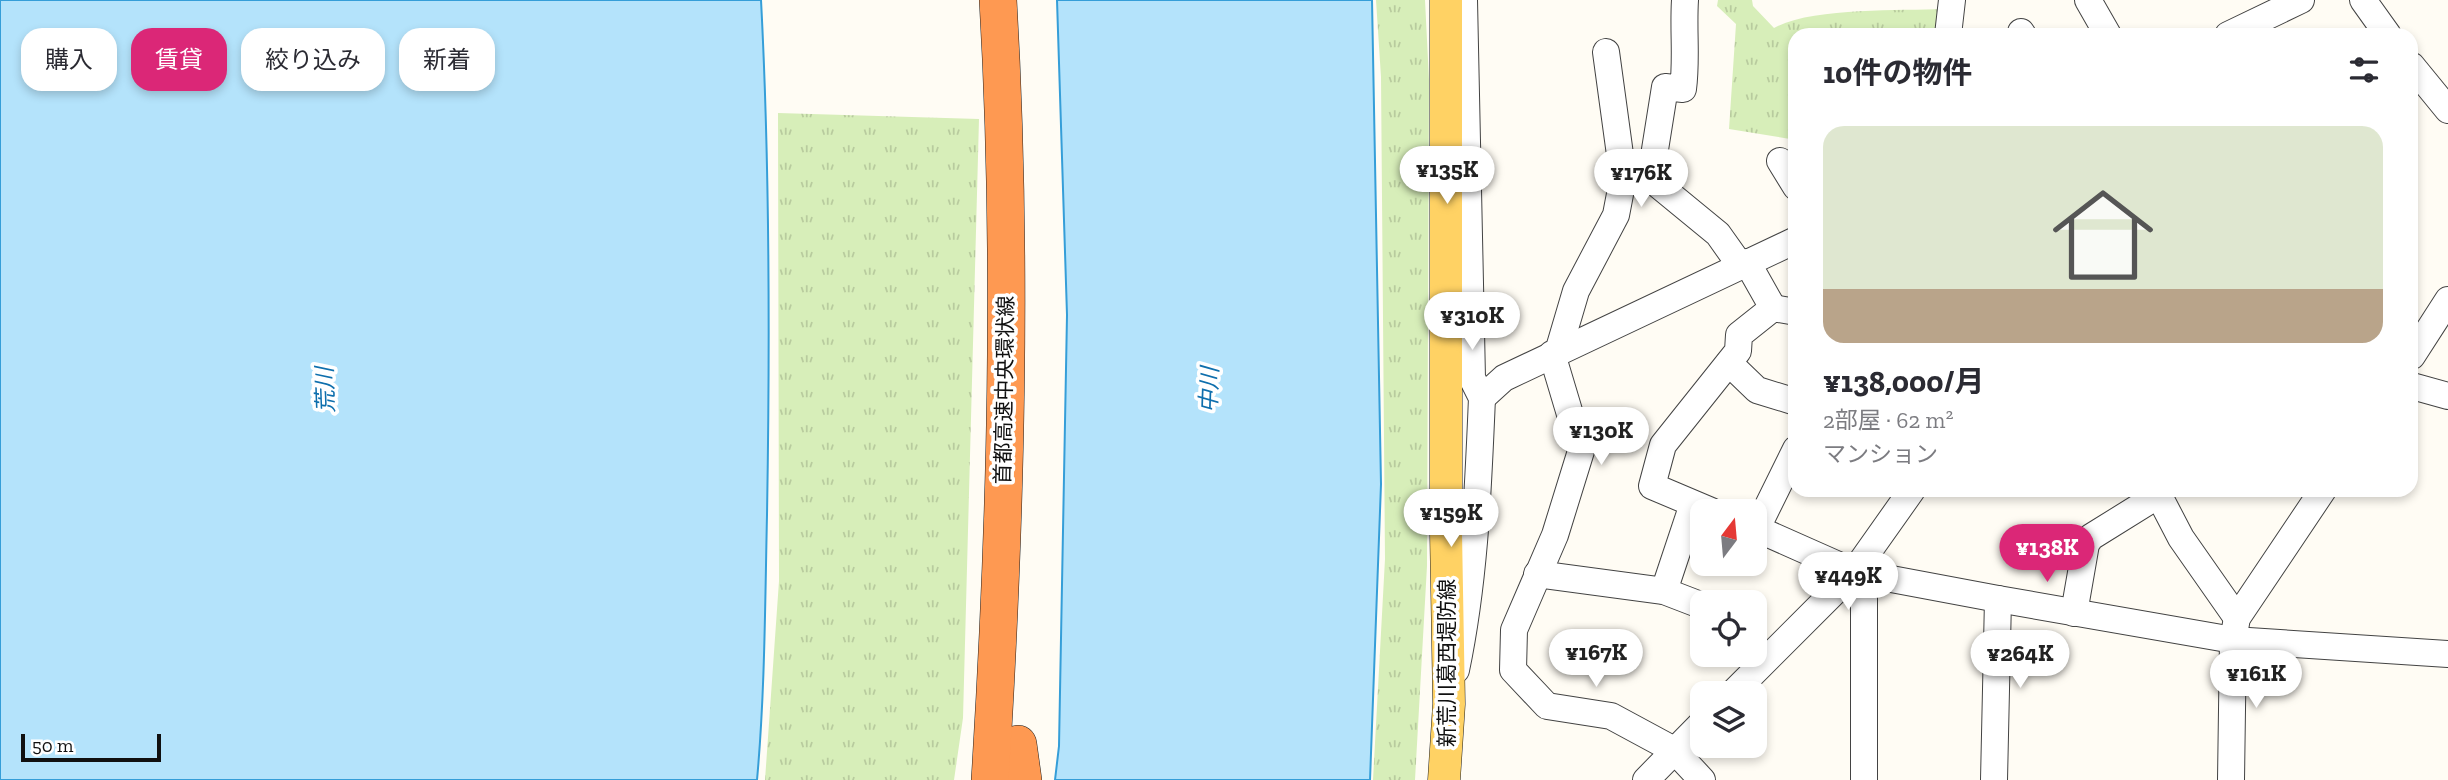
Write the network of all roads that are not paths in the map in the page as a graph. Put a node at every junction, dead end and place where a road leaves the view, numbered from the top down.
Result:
1 (998, 0) edge
2 (1023, 0) edge
3 (1446, 0) edge
4 (1464, 0) edge
5 (1685, 0) edge
6 (1952, 0) edge
7 (2088, 0) edge
8 (2301, 0) edge
9 (2363, 0) edge
10 (1949, 28) edge
11 (2104, 28) edge
12 (2243, 28) edge
13 (2383, 28) edge
14 (1606, 52) dead end
15 (2418, 73) edge
16 (2448, 110) edge
17 (1780, 160) dead end
18 (1788, 174) edge
19 (1788, 244) edge
20 (1744, 263) junction
21 (2448, 300) edge
22 (1784, 310) edge
23 (2418, 347) edge
24 (1555, 353) junction
25 (1728, 363) junction
26 (2418, 388) edge
27 (2448, 396) edge
28 (1482, 398) junction
29 (1788, 400) edge
30 (1788, 465) edge
31 (1003, 475) junction
32 (1908, 497) edge
33 (2151, 497) edge
34 (2159, 497) edge
35 (2319, 497) edge
36 (1690, 503) edge
37 (1768, 504) edge
38 (1768, 533) edge
39 (1690, 534) edge
40 (1859, 573) junction
41 (1537, 574) junction
42 (1664, 591) junction
43 (1998, 599) junction
44 (1690, 601) edge
45 (2074, 613) junction
46 (2235, 629) junction
47 (1767, 644) edge
48 (2448, 654) edge
49 (1449, 704) junction
50 (1690, 735) edge
51 (1018, 744) junction
52 (1674, 750) junction
53 (965, 780) edge
54 (990, 780) edge
55 (1016, 780) edge
56 (1023, 780) edge
57 (1444, 780) edge
58 (1646, 780) edge
59 (1702, 780) edge
60 (1864, 780) edge
61 (1994, 780) edge
62 (2231, 780) edge

1 - 31 highway, 首都高速中央環状線
2 - 51 highway, 首都高速中央環状線
3 - 49 main road, 新荒川葛西堤防線
4 - 28 street
5 - 20 street
6 - 10 street
7 - 11 street
8 - 12 street
9 - 13 street
14 - 24 street
15 - 16 street
17 - 18 street
19 - 20 street
20 - 22 street
20 - 24 street
21 - 23 street
22 - 25 street
24 - 28 street
24 - 41 street
25 - 29 street
25 - 36 street
26 - 27 street
28 - 49 street
30 - 37 street
31 - 53 highway
31 - 54 highway, 首都高速中央環状線
32 - 40 street
33 - 45 street
34 - 46 street
35 - 46 street
38 - 40 street
39 - 42 street
40 - 43 street
40 - 47 street
40 - 60 street
41 - 42 street
41 - 52 street
42 - 44 street
43 - 45 street
43 - 61 street
45 - 46 street
46 - 48 street
46 - 62 street
49 - 57 main road, 新荒川葛西堤防線
50 - 52 street
51 - 55 highway, 首都高速中央環状線
51 - 56 highway
52 - 58 street
52 - 59 street

